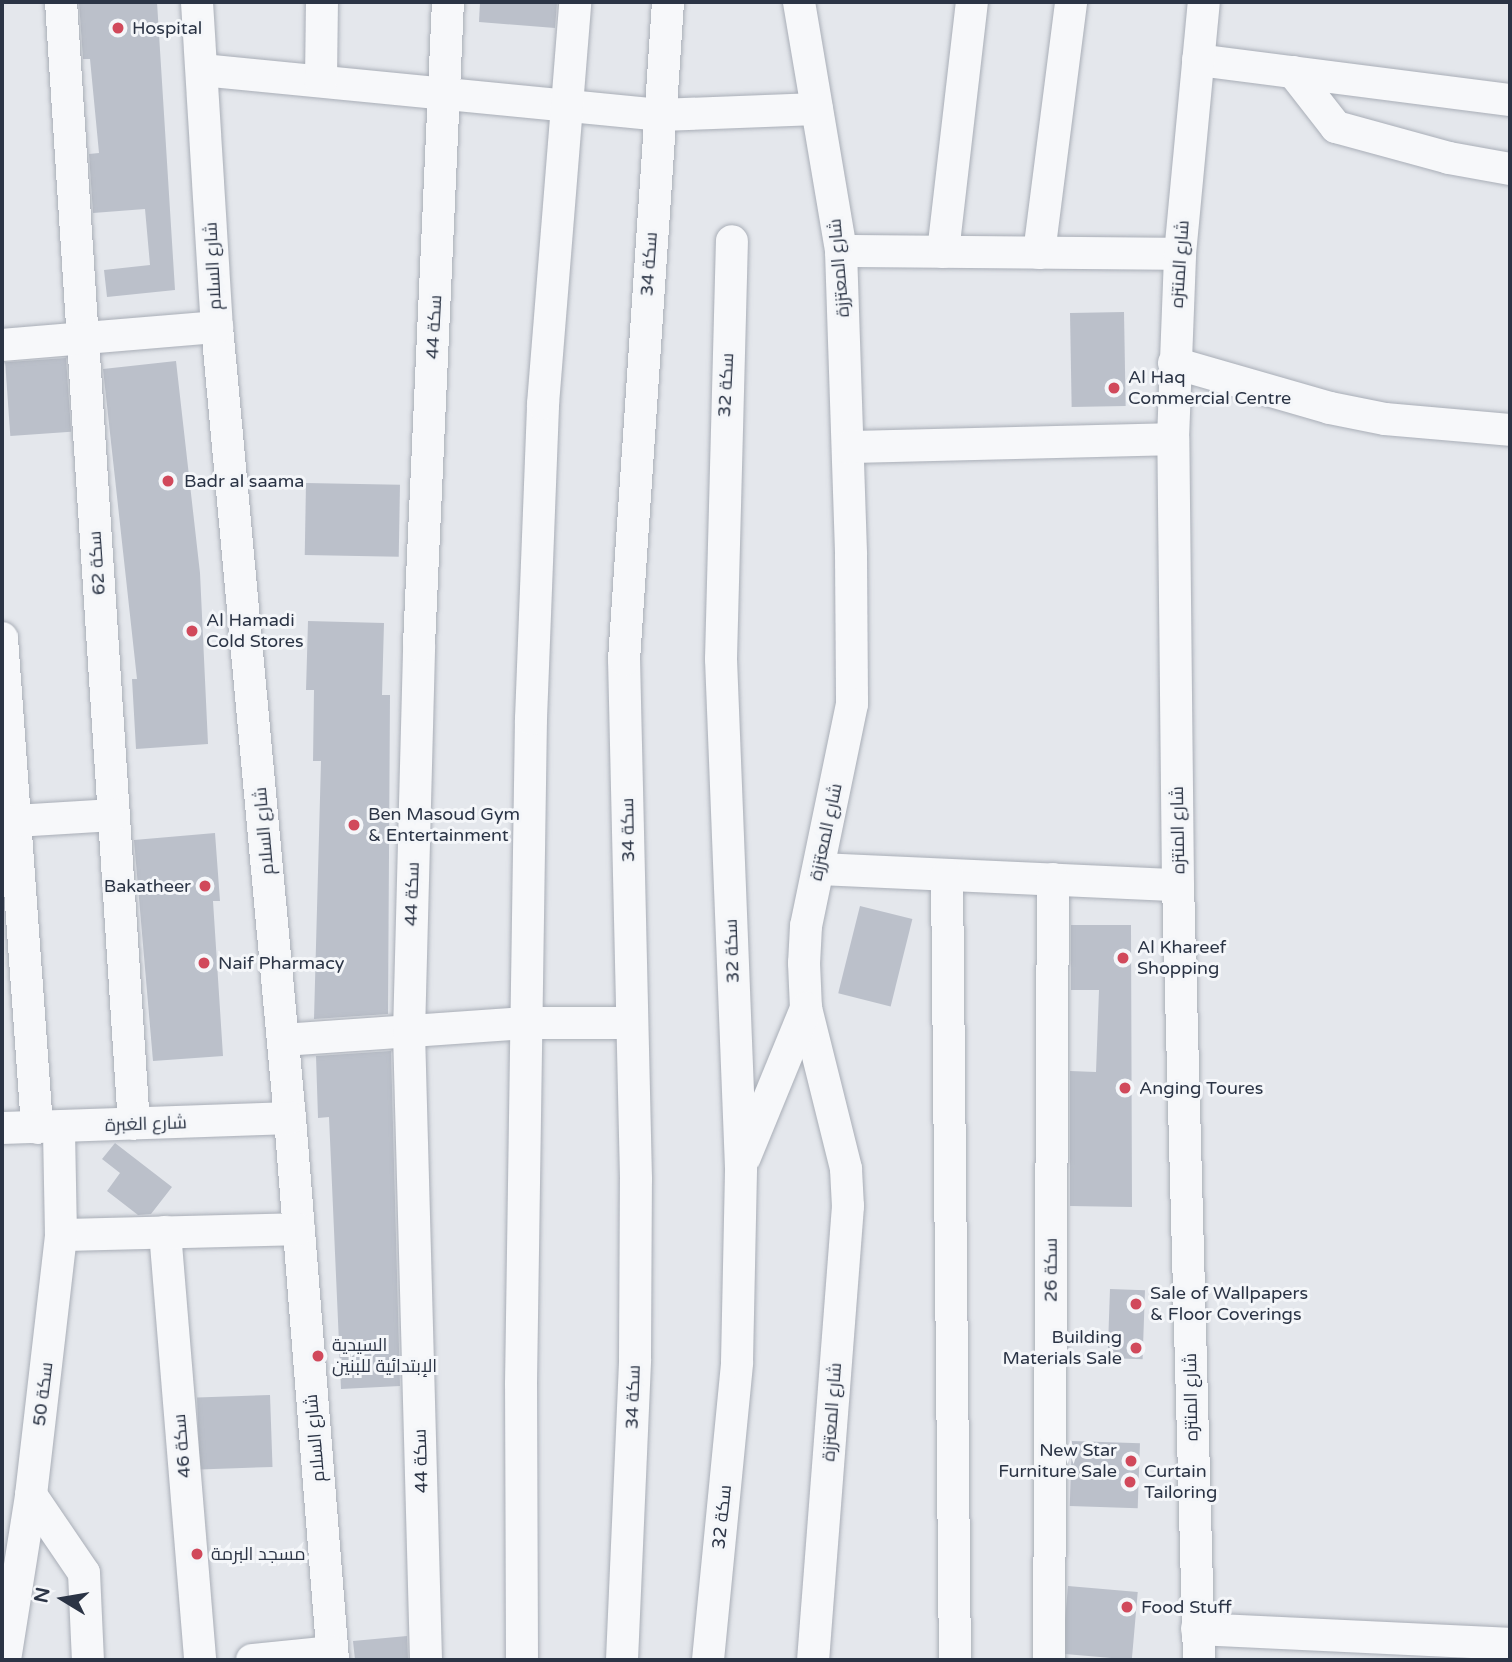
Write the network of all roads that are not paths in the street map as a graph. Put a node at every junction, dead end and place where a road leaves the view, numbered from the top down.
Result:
1 (61, 2) edge
2 (197, 2) edge
3 (322, 2) edge
4 (448, 2) edge
5 (575, 2) edge
6 (668, 2) edge
7 (799, 2) edge
8 (972, 2) edge
9 (1071, 2) edge
10 (1204, 2) edge
11 (1198, 60) junction
12 (202, 70) junction
13 (1293, 72) junction
14 (321, 81) junction
15 (445, 91) junction
16 (1510, 100) edge
17 (567, 106) junction
18 (817, 109) junction
19 (660, 115) junction
20 (1510, 169) edge
21 (732, 241) dead end
22 (841, 251) junction
23 (943, 252) junction
24 (1039, 253) junction
25 (1180, 254) junction
26 (217, 327) junction
27 (83, 338) junction
28 (2, 345) edge
29 (1174, 363) junction
30 (1510, 430) edge
31 (1173, 439) junction
32 (848, 447) junction
33 (2, 638) edge
34 (114, 815) junction
35 (15, 821) junction
36 (819, 869) junction
37 (947, 875) junction
38 (1054, 879) junction
39 (1178, 885) junction
40 (806, 1008) junction
41 (525, 1023) junction
42 (632, 1023) junction
43 (409, 1033) junction
44 (283, 1040) junction
45 (290, 1118) junction
46 (134, 1124) junction
47 (48, 1127) junction
48 (2, 1128) edge
49 (741, 1168) junction
50 (299, 1229) junction
51 (164, 1232) junction
52 (61, 1235) junction
53 (31, 1495) junction
54 (1197, 1629) junction
55 (1510, 1644) edge
56 (332, 1656) edge
57 (5, 1660) edge
58 (88, 1660) edge
59 (200, 1660) edge
60 (252, 1660) edge
61 (426, 1660) edge
62 (522, 1660) edge
63 (622, 1660) edge
64 (708, 1660) edge
65 (813, 1660) edge
66 (955, 1660) edge
67 (1049, 1660) edge
68 (1199, 1660) edge

1 - 27 street, سكة 62
2 - 12 street, شارع السلام
3 - 14 street
4 - 15 street, سكة 44
5 - 17 street
6 - 19 street, سكة 34
7 - 18 street, شارع المعتززة
8 - 23 street
9 - 24 street
10 - 11 street, شارع المنتزه
11 - 13 street
11 - 25 street, شارع المنتزه
12 - 14 street
12 - 26 street, شارع السلام
13 - 16 street
13 - 20 street
14 - 15 street
15 - 17 street
15 - 43 street, سكة 44
17 - 19 street
17 - 41 street
18 - 19 street
18 - 22 street, شارع المعتززة
19 - 42 street, سكة 34
21 - 49 street, سكة 32
22 - 23 street
22 - 32 street, شارع المعتززة
23 - 24 street
24 - 25 street
25 - 29 street, شارع المنتزه
26 - 27 street
26 - 44 street, شارع السلام
27 - 28 street
27 - 34 street, سكة 62
29 - 30 street
29 - 31 street, شارع المنتزه
31 - 32 street
31 - 39 street, شارع المنتزه
32 - 36 street, شارع المعتززة
33 - 35 street, سكة 50
34 - 35 street
34 - 46 street, سكة 62
35 - 47 street, سكة 50
36 - 37 street
36 - 40 street, شارع المعتززة
37 - 38 street
37 - 66 street
38 - 39 street
38 - 67 street, سكة 26
39 - 54 street, شارع المنتزه
40 - 49 street
40 - 65 street, شارع المعتززة
41 - 42 street
41 - 43 street
41 - 62 street
42 - 63 street, سكة 34
43 - 44 street
43 - 61 street, سكة 44
44 - 45 street, شارع السلام
45 - 46 street, شارع الغبرة
45 - 50 street, شارع السلام
46 - 47 street, شارع الغبرة
47 - 48 street, شارع الغبرة
47 - 52 street, سكة 50
49 - 64 street, سكة 32
50 - 51 street
50 - 56 street, شارع السلام
51 - 52 street
51 - 59 street, سكة 46
52 - 53 street, سكة 50
53 - 57 street, سكة 50
53 - 58 street
54 - 55 street
54 - 68 street, شارع المنتزه
56 - 60 street

